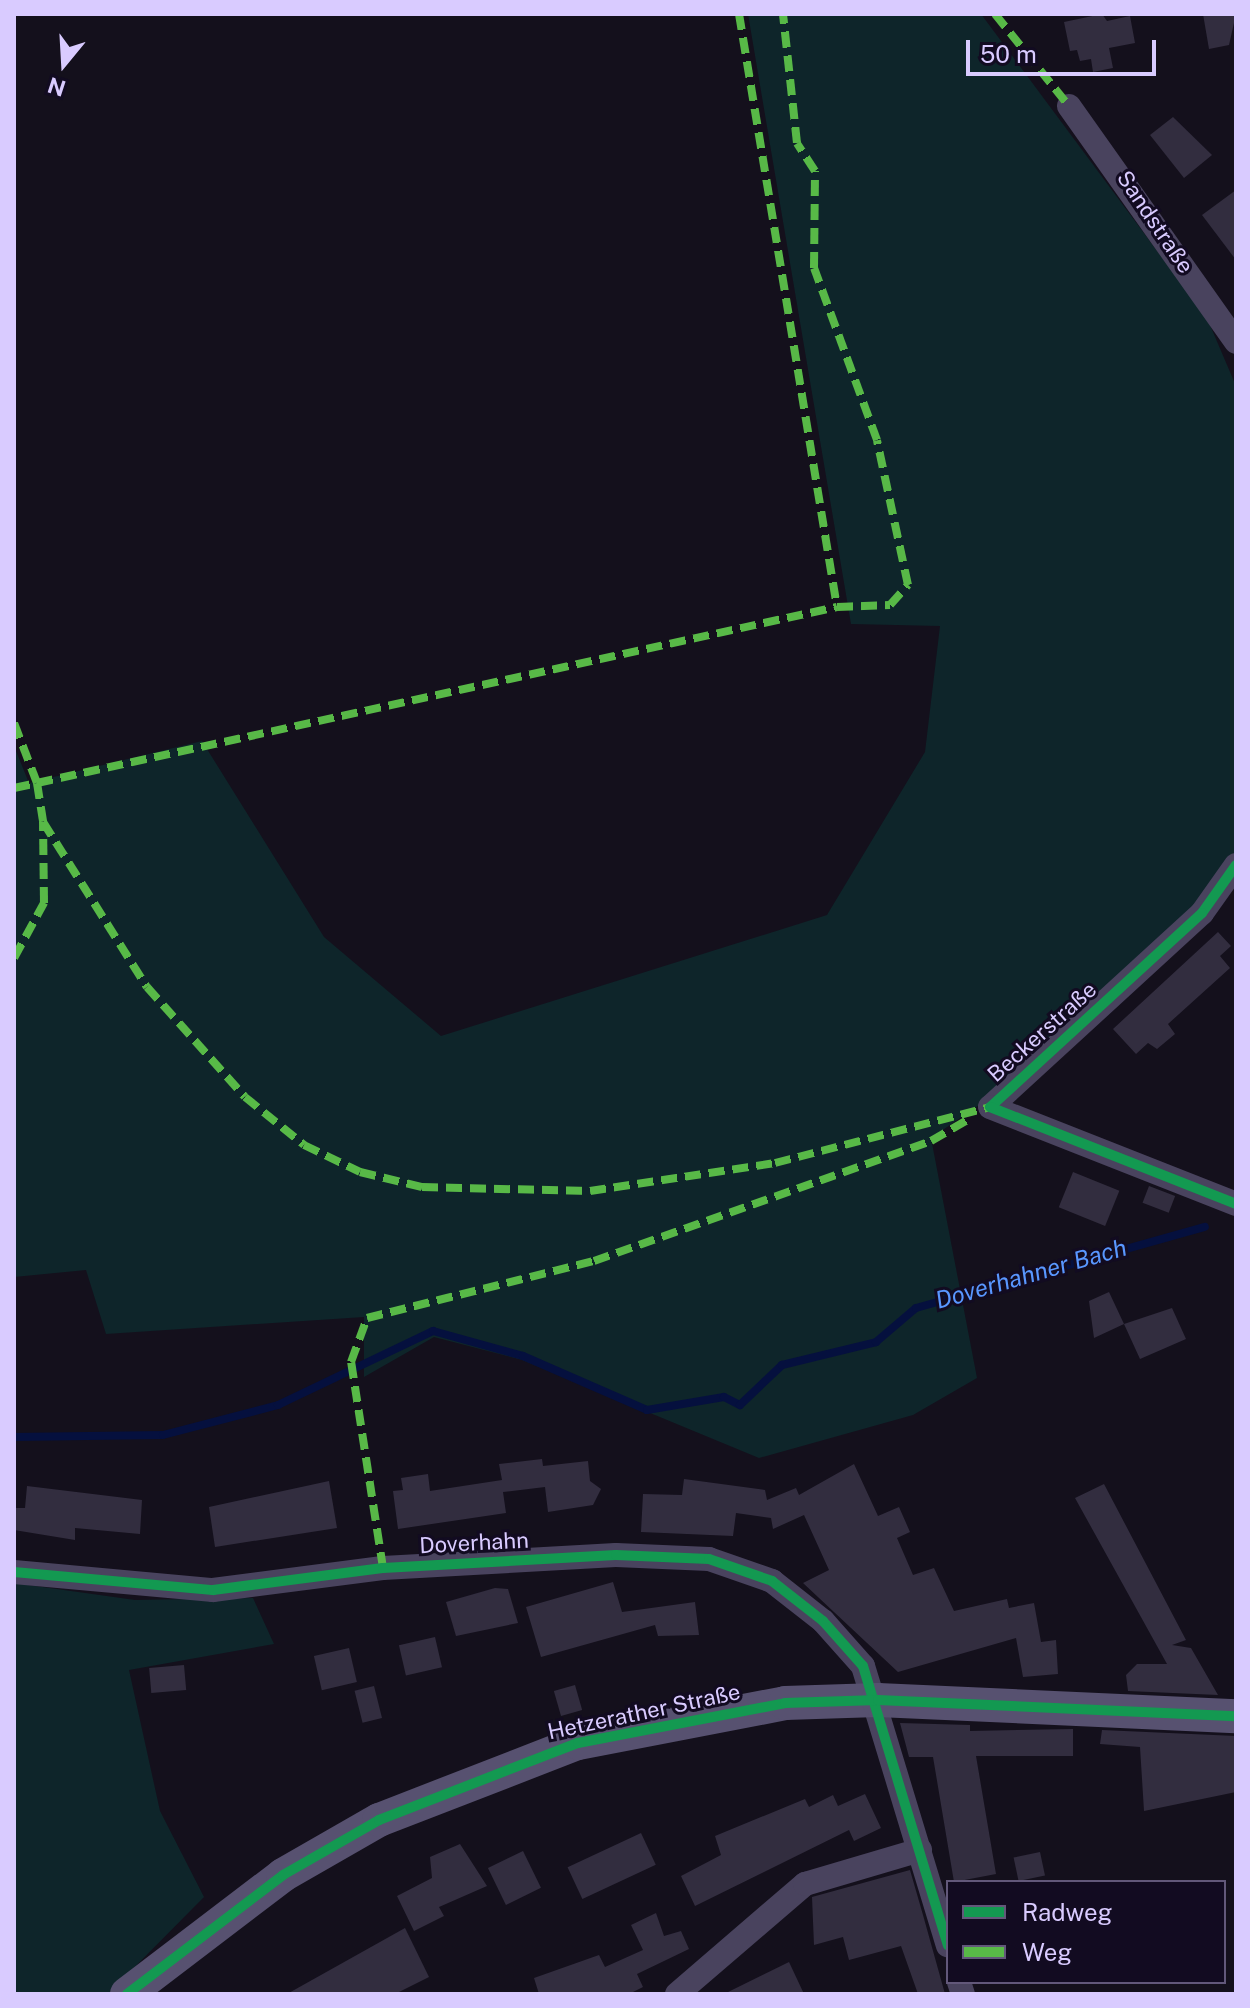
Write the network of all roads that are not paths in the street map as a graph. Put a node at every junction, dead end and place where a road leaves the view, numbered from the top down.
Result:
1 (1069, 106) dead end
2 (1236, 342) edge
3 (1236, 865) edge
4 (1236, 1204) edge
5 (14, 1572) edge
6 (878, 1700) junction
7 (1236, 1716) edge
8 (920, 1850) junction
9 (946, 1938) edge
10 (127, 1994) edge
11 (677, 1994) edge

1 - 2 street, Sandstraße
3 - 4 street, Beckerstraße
5 - 6 street, Doverhahn
6 - 7 street, Hetzerather Straße
6 - 8 street, Doverhahn
6 - 10 street, Hetzerather Straße
8 - 9 street, Doverhahn
8 - 11 street

